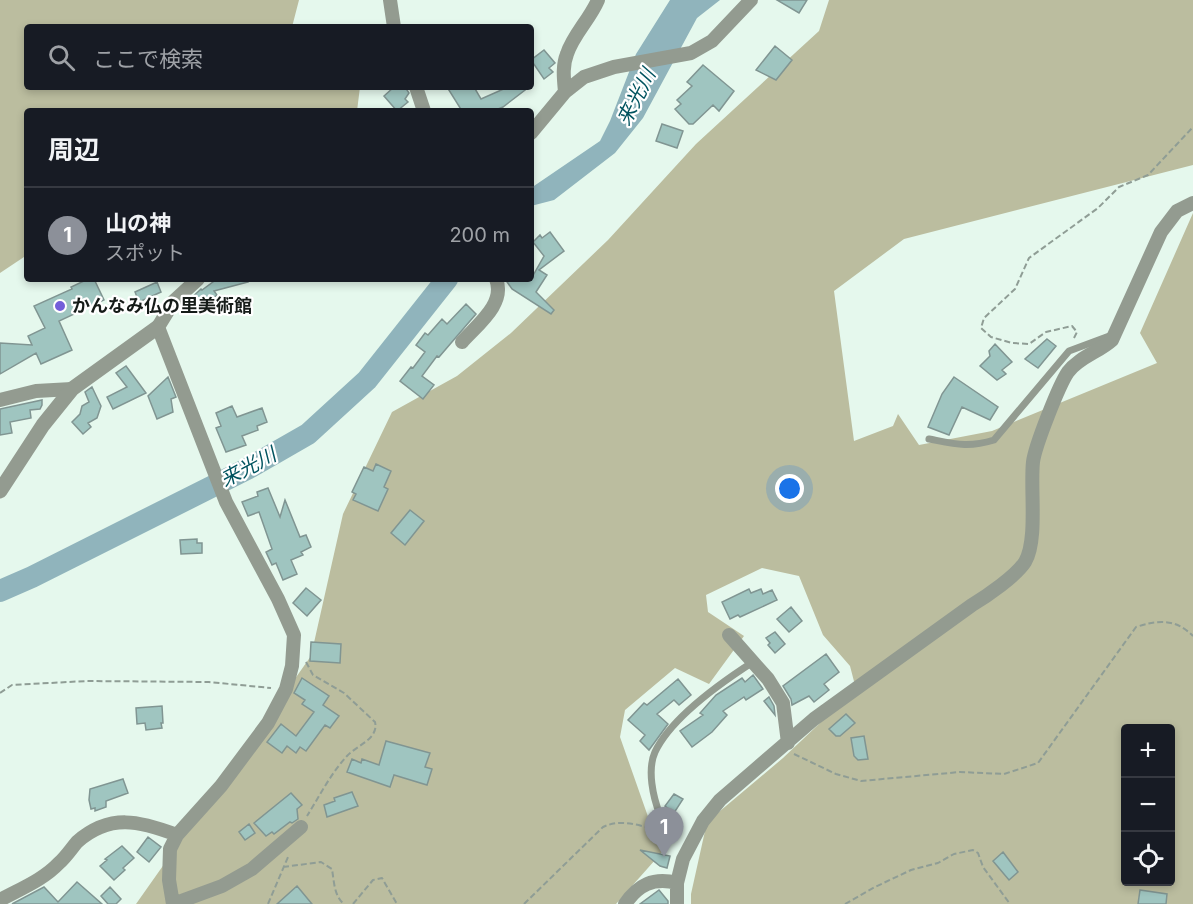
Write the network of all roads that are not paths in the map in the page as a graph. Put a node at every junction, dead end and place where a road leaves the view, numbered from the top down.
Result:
1 (390, 0) edge
2 (598, 0) edge
3 (751, 0) edge
4 (394, 24) edge
5 (417, 90) edge
6 (565, 92) junction
7 (423, 108) edge
8 (534, 129) edge
9 (1193, 203) edge
10 (195, 282) edge
11 (497, 282) edge
12 (158, 327) junction
13 (1114, 334) junction
14 (462, 342) dead end
15 (72, 389) junction
16 (0, 399) edge
17 (929, 439) dead end
18 (0, 492) edge
19 (729, 635) dead end
20 (753, 662) junction
21 (788, 743) junction
22 (301, 827) road end
23 (674, 833) road end
24 (177, 835) junction
25 (677, 883) junction
26 (0, 900) edge
27 (173, 904) edge
28 (625, 904) edge
29 (677, 904) edge

1 - 4 street
2 - 6 street
3 - 6 street
5 - 7 street
6 - 8 street
9 - 13 street
10 - 12 street
11 - 14 street
12 - 15 street
12 - 24 street
13 - 17 lane
13 - 21 street
15 - 16 street
15 - 18 street
19 - 20 street
20 - 21 street
20 - 23 lane
21 - 25 street
22 - 27 street
24 - 26 street
24 - 27 street
25 - 28 street
25 - 29 street

